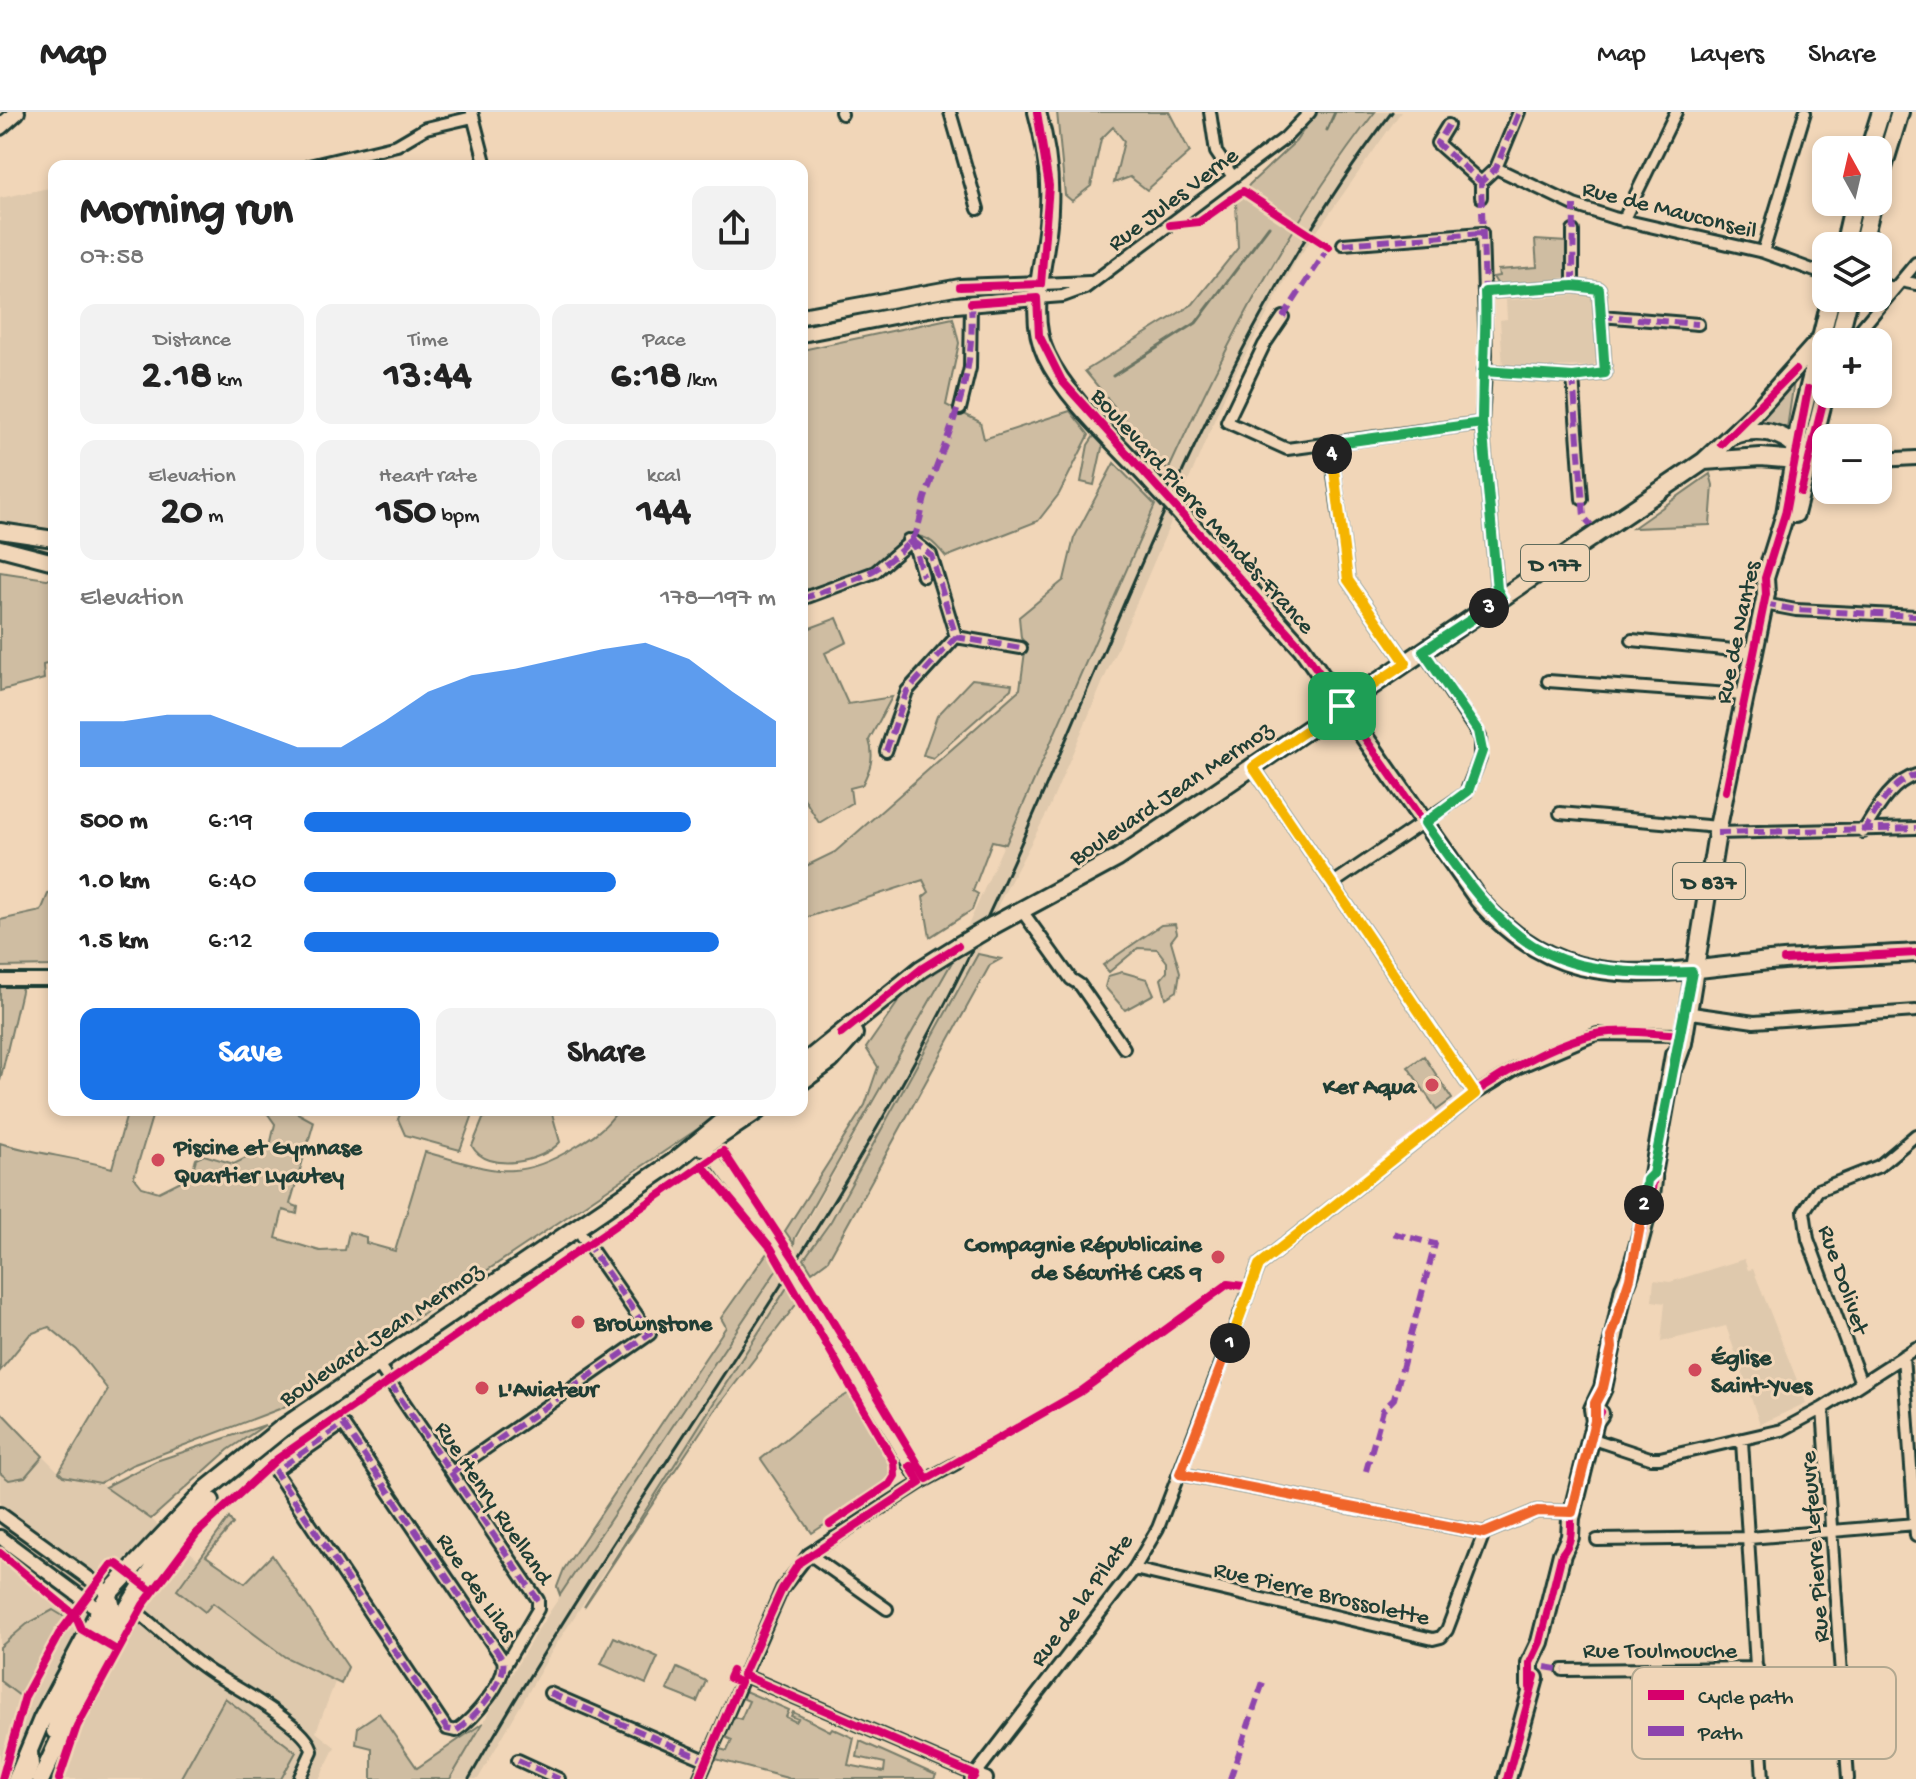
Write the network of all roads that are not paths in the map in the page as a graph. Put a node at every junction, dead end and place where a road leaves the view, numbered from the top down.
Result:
1 (17, 112) edge
2 (950, 112) edge
3 (1037, 112) edge
4 (1210, 112) edge
5 (1310, 112) edge
6 (1519, 112) edge
7 (1676, 112) edge
8 (1805, 112) edge
9 (1881, 112) edge
10 (1900, 112) edge
11 (473, 114) edge
12 (1448, 125) dead end
13 (0, 127) edge
14 (1873, 136) edge
15 (1892, 138) edge
16 (334, 160) edge
17 (484, 160) edge
18 (1496, 168) junction
19 (1233, 177) junction
20 (1481, 182) junction
21 (1481, 197) dead end
22 (978, 209) dead end
23 (1623, 221) junction
24 (1573, 231) dead end
25 (1343, 244) dead end
26 (1763, 252) junction
27 (1916, 263) edge
28 (1812, 270) edge
29 (1892, 284) edge
30 (1898, 284) junction
31 (1916, 284) edge
32 (1573, 286) junction
33 (1039, 291) junction
34 (1485, 292) junction
35 (971, 303) junction
36 (808, 315) edge
37 (1601, 316) junction
38 (1283, 317) dead end
39 (1698, 324) dead end
40 (1862, 328) edge
41 (808, 333) edge
42 (1812, 348) edge
43 (1483, 371) junction
44 (1573, 377) junction
45 (1812, 403) edge
46 (1821, 408) edge
47 (960, 409) dead end
48 (1482, 423) junction
49 (1727, 438) junction
50 (1330, 444) junction
51 (1916, 458) edge
52 (1892, 459) edge
53 (1804, 460) edge
54 (1709, 461) junction
55 (1582, 499) dead end
56 (0, 531) edge
57 (48, 538) edge
58 (910, 540) junction
59 (0, 548) edge
60 (48, 560) edge
61 (923, 576) dead end
62 (808, 597) edge
63 (1502, 599) junction
64 (1765, 599) junction
65 (1916, 616) edge
66 (956, 637) junction
67 (1632, 640) dead end
68 (1021, 648) dead end
69 (1423, 651) junction
70 (1754, 652) junction
71 (1406, 663) junction
72 (1548, 681) dead end
73 (1743, 695) junction
74 (1342, 706) junction
75 (886, 751) dead end
76 (1253, 767) junction
77 (1916, 775) edge
78 (1560, 813) dead end
79 (1425, 823) junction
80 (1916, 828) edge
81 (1718, 830) junction
82 (1863, 832) junction
83 (1332, 884) junction
84 (1022, 911) junction
85 (1916, 953) edge
86 (1692, 972) junction
87 (0, 980) edge
88 (48, 980) edge
89 (889, 998) junction
90 (1916, 1011) edge
91 (1685, 1012) junction
92 (1681, 1035) junction
93 (841, 1048) junction
94 (1124, 1048) dead end
95 (808, 1061) edge
96 (808, 1065) edge
97 (808, 1076) edge
98 (1475, 1094) junction
99 (743, 1116) edge
100 (1916, 1135) edge
101 (702, 1142) junction
102 (582, 1236) junction
103 (1916, 1348) edge
104 (1903, 1356) junction
105 (380, 1368) junction
106 (1861, 1383) junction
107 (1823, 1408) junction
108 (1590, 1438) junction
109 (1742, 1441) junction
110 (957, 1463) dead end
111 (452, 1472) junction
112 (1180, 1474) junction
113 (920, 1483) junction
114 (0, 1514) edge
115 (1572, 1515) junction
116 (1916, 1524) edge
117 (1833, 1531) junction
118 (1484, 1533) junction
119 (1916, 1536) edge
120 (0, 1537) edge
121 (1749, 1538) junction
122 (1597, 1540) dead end
123 (809, 1554) junction
124 (1134, 1569) junction
125 (107, 1603) junction
126 (130, 1607) junction
127 (887, 1609) dead end
128 (505, 1665) junction
129 (1757, 1667) edge
130 (1841, 1667) edge
131 (1632, 1669) edge
132 (1563, 1670) dead end
133 (743, 1675) junction
134 (550, 1693) dead end
135 (31, 1742) junction
136 (1762, 1759) edge
137 (1847, 1759) edge
138 (518, 1760) dead end
139 (706, 1760) junction
140 (977, 1778) edge
141 (17, 1779) edge
142 (28, 1779) edge
143 (41, 1779) edge
144 (299, 1779) edge
145 (559, 1779) edge
146 (699, 1779) edge
147 (1507, 1779) edge
148 (1763, 1779) edge
149 (1848, 1779) edge

1 - 13 main road
2 - 22 street
3 - 33 main road, Boulevard Pierre Mendès-France
4 - 19 street
5 - 19 street, Rue Jules Verne
6 - 18 street
7 - 23 street
8 - 26 street
9 - 14 main road
10 - 15 main road
11 - 16 street
11 - 17 street
12 - 20 street
18 - 20 street
18 - 23 street, Rue de Mauconseil
19 - 33 street, Rue Jules Verne
20 - 21 street
23 - 26 street, Rue de Mauconseil
24 - 32 street
25 - 34 street
26 - 28 street, Rue de Mauconseil
27 - 30 street
29 - 30 street
30 - 31 street
30 - 40 street
32 - 34 street
32 - 37 street
33 - 35 main road
33 - 36 main road
33 - 74 main road, Boulevard Pierre Mendès-France, bridge
34 - 43 street
35 - 41 main road
35 - 47 street
37 - 39 street
37 - 44 street
38 - 50 street
42 - 49 main road
43 - 44 street
43 - 48 street
44 - 55 street
45 - 53 main road, Rue de Nantes / D 837
46 - 53 main road, Rue de Nantes / D 837
48 - 50 street
48 - 63 street
49 - 53 main road
49 - 54 main road
50 - 71 street
51 - 52 street
53 - 54 main road, Boulevard Jean Mermoz / D 177
53 - 64 main road, Rue de Nantes / D 837
54 - 63 main road, Boulevard Jean Mermoz / D 177
56 - 57 main road
58 - 61 street
58 - 62 street
58 - 66 street
59 - 60 main road
63 - 69 main road, Boulevard Jean Mermoz / D 177
64 - 65 street
64 - 70 main road, Rue de Nantes / D 837
66 - 68 street
66 - 75 street
67 - 70 street
69 - 71 main road, Boulevard Jean Mermoz / D 177
69 - 79 street
70 - 73 main road, Rue de Nantes / D 837
71 - 74 main road, Boulevard Jean Mermoz / D 177
72 - 73 street
73 - 81 main road, Rue de Nantes / D 837
74 - 76 main road, Boulevard Jean Mermoz / D 177
74 - 79 main road, Boulevard Pierre Mendès-France
76 - 83 street
76 - 84 main road, Boulevard Jean Mermoz / D 177
77 - 82 street
78 - 81 street
79 - 83 street
79 - 86 main road, Boulevard Pierre Mendès-France
80 - 82 street
81 - 82 street
81 - 86 main road, Rue de Nantes / D 837
83 - 98 street
84 - 89 main road, Boulevard Jean Mermoz / D 177, bridge
84 - 94 street
85 - 86 main road, Boulevard Pierre Mendès-France
86 - 91 main road, Rue de Nantes
87 - 88 street
89 - 93 main road, Boulevard Jean Mermoz / D 177
89 - 95 main road, Boulevard Jean Mermoz / D 177
90 - 91 street
91 - 92 main road, Rue de Nantes
92 - 98 street, Rue de la Pilate
92 - 108 main road, Rue de Nantes
93 - 96 street, Boulevard Jean Mermoz
93 - 97 main road, Boulevard Jean Mermoz / D 177
98 - 112 street, Rue de la Pilate
99 - 101 main road, Boulevard Jean Mermoz
100 - 106 street, Rue Dolivet
101 - 102 main road, Boulevard Jean Mermoz
101 - 105 main road, Boulevard Jean Mermoz
101 - 113 street, bridge
102 - 105 main road, Boulevard Jean Mermoz
102 - 111 street
103 - 104 street
104 - 106 street
104 - 116 street
105 - 111 street, Rue Henry Ruelland
105 - 125 main road, Boulevard Jean Mermoz
105 - 126 main road, Boulevard Jean Mermoz
106 - 107 street
107 - 109 street
107 - 117 street, Rue Pierre Lefeuvre
108 - 109 street
108 - 115 main road, Rue de Nantes
109 - 121 street
110 - 113 street
111 - 128 street, Rue Henry Ruelland
112 - 118 street
112 - 124 street, Rue de la Pilate
113 - 123 street
114 - 125 street
115 - 118 street
115 - 147 main road, Rue de Nantes
116 - 117 street
116 - 119 street
117 - 121 street
117 - 130 street, Rue Pierre Lefeuvre
118 - 124 street, Rue Pierre Brossolette
120 - 125 street
121 - 122 street
121 - 129 street
123 - 127 street
123 - 133 street
124 - 140 street, Rue de la Pilate
125 - 126 main road
125 - 135 main road, Boulevard Jean Mermoz
125 - 143 main road, Boulevard Jean Mermoz
126 - 143 main road, Boulevard Jean Mermoz
126 - 144 street
128 - 128 street, Rue des Lilas
131 - 132 street, Rue Toulmouche
133 - 139 street
133 - 140 street
134 - 139 street
135 - 141 main road, Boulevard Jean Mermoz
135 - 142 street
136 - 148 street
137 - 149 street, Rue Pierre Lefeuvre
138 - 145 street
139 - 146 street

